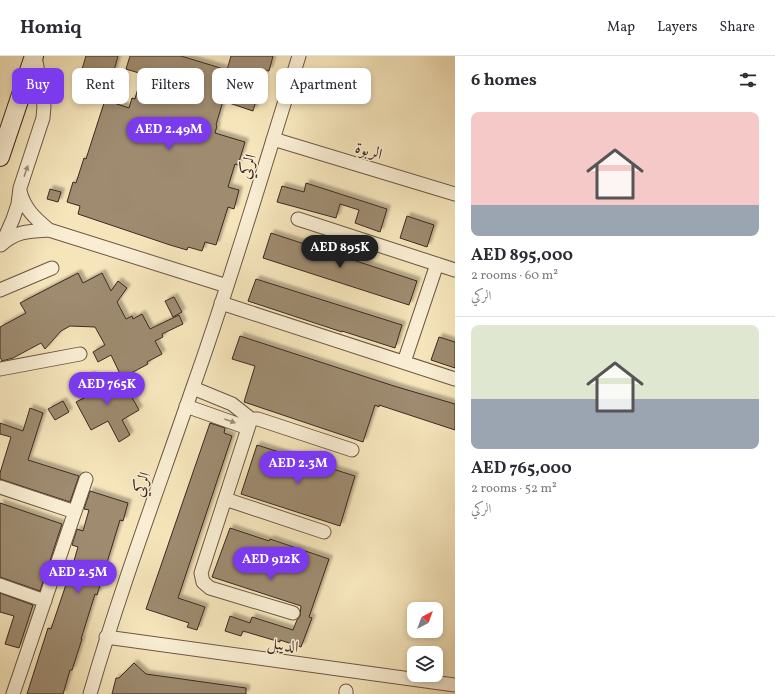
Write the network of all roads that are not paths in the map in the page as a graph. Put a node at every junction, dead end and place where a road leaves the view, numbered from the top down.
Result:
1 (35, 56) edge
2 (298, 56) edge
3 (273, 139) junction
4 (0, 157) edge
5 (20, 188) junction
6 (455, 194) edge
7 (298, 219) dead end
8 (49, 230) junction
9 (0, 246) edge
10 (437, 264) junction
11 (52, 268) dead end
12 (455, 270) edge
13 (227, 286) junction
14 (0, 290) edge
15 (221, 303) junction
16 (80, 354) dead end
17 (404, 362) junction
18 (0, 369) edge
19 (455, 379) edge
20 (193, 388) junction
21 (186, 406) junction
22 (250, 424) junction
23 (352, 450) dead end
24 (86, 479) dead end
25 (0, 487) edge
26 (225, 500) junction
27 (75, 512) junction
28 (324, 532) dead end
29 (0, 585) edge
30 (45, 601) junction
31 (293, 613) dead end
32 (106, 637) junction
33 (455, 685) edge
34 (13, 694) edge
35 (90, 694) edge

1 - 4 main road
5 -> 1 street
2 - 3 street, الركي
3 - 6 street, الربوة
3 - 13 street, الركي
5 - 8 street
5 - 9 street
7 - 10 street
8 - 9 street
8 - 13 street
10 - 12 street
10 - 17 street
11 - 14 street
13 - 15 street, الركي
15 - 17 street
15 - 20 street, الركي
16 - 18 street
17 - 19 street
20 - 21 street, الركي
20 - 22 street
21 -> 22 street
21 - 32 street, الركي
22 - 23 street
22 - 26 street
24 - 27 street
25 - 27 street
26 - 28 street
26 - 31 street
27 - 30 street
29 - 30 street
30 - 34 street
32 - 33 street, الديبل
32 - 35 street, الركي

